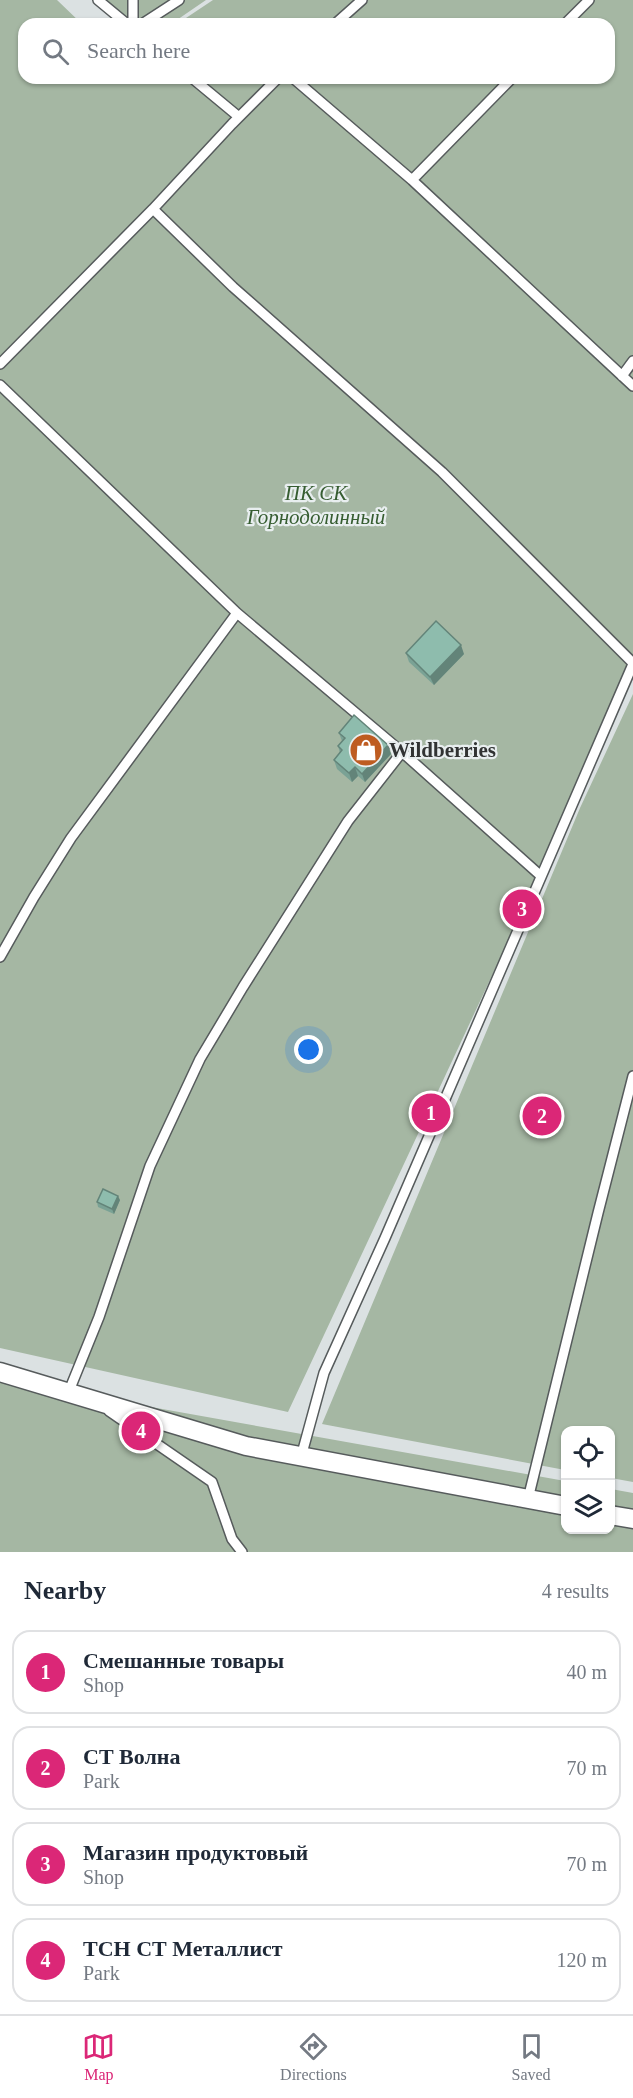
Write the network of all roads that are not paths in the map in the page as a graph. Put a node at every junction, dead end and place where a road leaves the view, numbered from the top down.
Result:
1 (98, 0) edge
2 (133, 0) edge
3 (179, 0) edge
4 (362, 0) edge
5 (589, 0) edge
6 (120, 18) edge
7 (134, 18) edge
8 (151, 18) edge
9 (342, 18) edge
10 (571, 18) edge
11 (199, 84) edge
12 (272, 84) edge
13 (300, 84) edge
14 (506, 84) edge
15 (238, 117) junction
16 (412, 180) junction
17 (153, 209) junction
18 (633, 361) edge
19 (0, 364) edge
20 (622, 376) junction
21 (0, 385) edge
22 (633, 386) edge
23 (237, 613) junction
24 (633, 664) edge
25 (402, 752) junction
26 (541, 876) junction
27 (0, 957) edge
28 (633, 1076) edge
29 (0, 1372) edge
30 (69, 1391) junction
31 (97, 1402) junction
32 (301, 1457) junction
33 (528, 1499) junction
34 (561, 1505) edge
35 (615, 1516) edge
36 (633, 1519) edge
37 (242, 1552) edge

1 - 6 lane
2 - 7 lane
3 - 8 lane
4 - 9 lane
5 - 10 lane
11 - 15 lane
12 - 15 lane
13 - 16 lane
14 - 16 lane
15 - 17 lane
16 - 20 lane
17 - 19 lane
17 - 24 lane
18 - 20 lane
20 - 22 lane
21 - 23 lane
23 - 25 lane
23 - 27 lane
24 - 26 lane
25 - 26 lane
25 - 30 lane
26 - 32 lane
28 - 33 lane
29 - 30 street
30 - 31 street
31 - 32 street
31 - 37 lane
32 - 33 street
33 - 34 street
35 - 36 street

